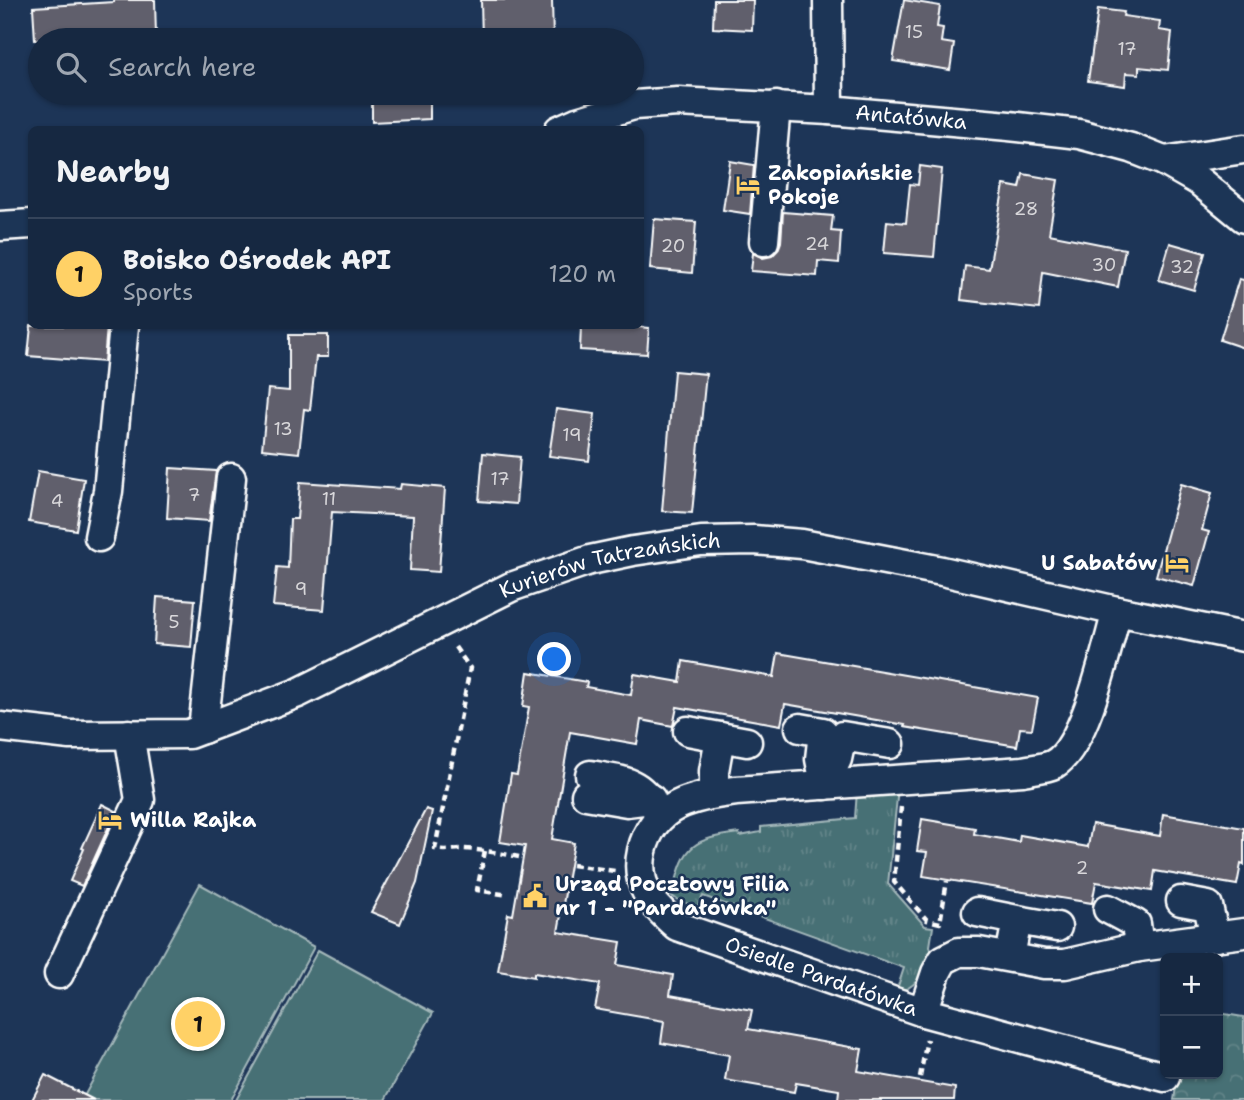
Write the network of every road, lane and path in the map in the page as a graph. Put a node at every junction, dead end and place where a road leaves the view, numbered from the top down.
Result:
1 (828, 0) edge
2 (644, 104) edge
3 (634, 105) edge
4 (776, 106) junction
5 (828, 110) junction
6 (568, 126) edge
7 (1244, 149) edge
8 (1164, 161) junction
9 (1244, 218) edge
10 (28, 224) edge
11 (0, 226) edge
12 (764, 241) dead end
13 (124, 329) edge
14 (231, 478) dead end
15 (99, 537) dead end
16 (1117, 611) junction
17 (1244, 637) edge
18 (467, 641) dead end
19 (0, 727) edge
20 (800, 728) dead end
21 (203, 729) junction
22 (688, 731) dead end
23 (129, 734) junction
24 (890, 744) dead end
25 (904, 779) junction
26 (588, 785) dead end
27 (825, 785) junction
28 (715, 794) junction
29 (656, 808) junction
30 (485, 851) junction
31 (519, 857) dead end
32 (572, 865) dead end
33 (640, 874) junction
34 (947, 881) dead end
35 (508, 895) dead end
36 (1181, 901) dead end
37 (1108, 909) dead end
38 (977, 912) dead end
39 (1017, 920) junction
40 (1056, 927) dead end
41 (1244, 933) edge
42 (1215, 937) junction
43 (1139, 947) junction
44 (1010, 957) junction
45 (59, 974) dead end
46 (927, 1013) junction
47 (1160, 1076) edge
48 (920, 1077) dead end

1 - 5 street
2 - 4 street, Antałówka
3 - 6 street, Antałówka
4 - 5 street, Antałówka
4 - 12 street
5 - 8 street, Antałówka
7 - 8 street
8 - 9 street, Antałówka
10 - 11 street
13 - 15 street
14 - 21 street
16 - 17 street, Kurierów Tatrzańskich
16 - 21 street, Kurierów Tatrzańskich
16 - 25 street
18 - 30 path
19 - 23 street, Kurierów Tatrzańskich
20 - 27 street
21 - 23 street, Kurierów Tatrzańskich
22 - 28 street
23 - 45 street
24 - 27 street
25 - 27 street
25 - 34 path
26 - 29 street
27 - 28 street
28 - 29 street
29 - 33 street
30 - 31 path
30 - 35 path
32 - 33 path
33 - 46 street, Osiedle Pardałówka
36 - 42 street
37 - 43 street
38 - 39 street
39 - 40 street
39 - 44 street
41 - 42 street, Osiedle Pardałówka
42 - 43 street, Osiedle Pardałówka
43 - 44 street, Osiedle Pardałówka
44 - 46 street, Osiedle Pardałówka
46 - 47 street
46 - 48 path

